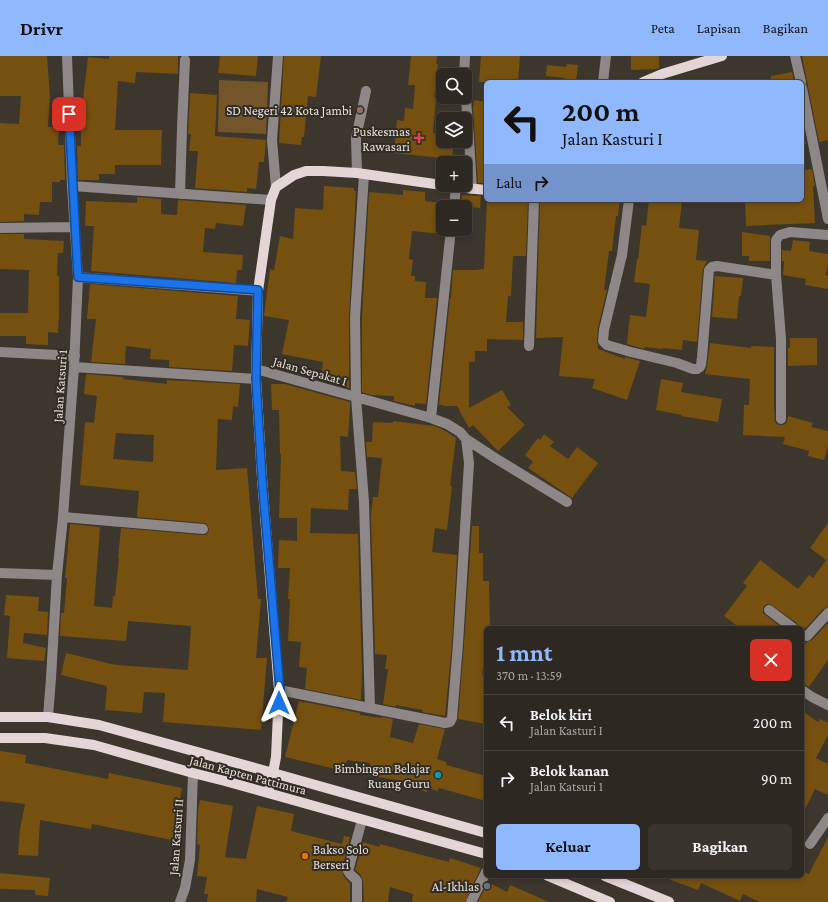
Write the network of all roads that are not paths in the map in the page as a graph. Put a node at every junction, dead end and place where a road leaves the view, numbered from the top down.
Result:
1 (67, 56) edge
2 (278, 56) edge
3 (465, 56) edge
4 (606, 56) edge
5 (722, 56) edge
6 (795, 56) edge
7 (185, 60) dead end
8 (464, 68) edge
9 (603, 80) edge
10 (648, 80) edge
11 (801, 80) edge
12 (366, 91) dead end
13 (804, 98) edge
14 (466, 104) edge
15 (470, 156) edge
16 (360, 173) junction
17 (436, 184) edge
18 (72, 186) junction
19 (276, 187) junction
20 (472, 189) edge
21 (484, 190) edge
22 (180, 194) junction
23 (271, 200) junction
24 (534, 202) edge
25 (629, 202) edge
26 (828, 219) edge
27 (75, 227) junction
28 (0, 228) edge
29 (828, 235) edge
30 (450, 236) edge
31 (776, 275) junction
32 (78, 277) junction
33 (258, 290) junction
34 (529, 346) dead end
35 (0, 352) edge
36 (75, 356) junction
37 (74, 367) junction
38 (256, 374) junction
39 (356, 398) junction
40 (431, 418) junction
41 (782, 419) dead end
42 (466, 439) junction
43 (567, 502) dead end
44 (63, 517) junction
45 (203, 529) dead end
46 (0, 573) edge
47 (57, 575) junction
48 (769, 610) dead end
49 (828, 613) edge
50 (790, 626) edge
51 (804, 637) edge
52 (280, 690) junction
53 (804, 691) edge
54 (828, 705) edge
55 (370, 708) junction
56 (0, 717) edge
57 (48, 717) junction
58 (0, 738) edge
59 (193, 773) junction
60 (273, 773) junction
61 (268, 793) junction
62 (828, 818) edge
63 (362, 820) junction
64 (484, 832) edge
65 (810, 844) dead end
66 (484, 853) edge
67 (484, 876) edge
68 (553, 878) edge
69 (610, 878) edge
70 (180, 902) edge
71 (357, 902) edge
72 (470, 902) edge
73 (610, 902) edge
74 (669, 902) edge

1 - 18 street, Jalan Katsuri 1
2 - 19 street
3 - 8 street
4 - 9 street
5 - 10 main road
6 - 11 street
7 - 22 street
12 - 16 street
13 - 26 street
14 - 15 street
16 - 17 main road
16 - 19 main road
16 - 39 street
18 - 22 street
18 - 27 street, Jalan Katsuri 1
19 - 23 main road
20 - 21 main road
22 - 23 street
23 - 33 main road
24 - 34 street
25 - 31 street
27 - 28 street
27 - 32 street, Jalan Katsuri 1
29 - 31 street
30 - 40 street
31 - 41 street
32 - 33 street
32 - 36 street, Jalan Katsuri 1
33 - 38 main road
35 - 36 street
36 - 37 street, Jalan Katsuri 1
37 - 38 street, Jalan Sepakat I
37 - 44 street, Jalan Katsuri 1
38 - 39 street, Jalan Sepakat I
38 - 52 main road
39 - 40 street, Jalan Sepakat I
39 - 55 street
40 - 42 street, Jalan Sepakat I
42 - 43 street, Jalan Sepakat I
42 - 55 street
44 - 45 street
44 - 47 street, Jalan Katsuri 1
46 - 47 street
47 - 57 street, Jalan Katsuri 1
48 - 50 street
49 - 51 street
52 - 55 street
52 - 60 main road
53 - 54 street
56 - 57 main road, Jalan Kapten Pattimura
57 - 60 main road, Jalan Kapten Pattimura
58 - 59 main road, Jalan Kapten Pattimura
59 - 61 main road, Jalan Kapten Pattimura
59 - 70 street, Jalan Katsuri II
60 - 61 main road
60 - 64 main road, Jalan Kapten Pattimura
61 - 63 main road, Jalan Kapten Pattimura
62 - 65 street
63 - 66 main road, Jalan Kapten Pattimura
63 - 71 street
67 - 72 street
68 - 73 main road
69 - 74 main road

